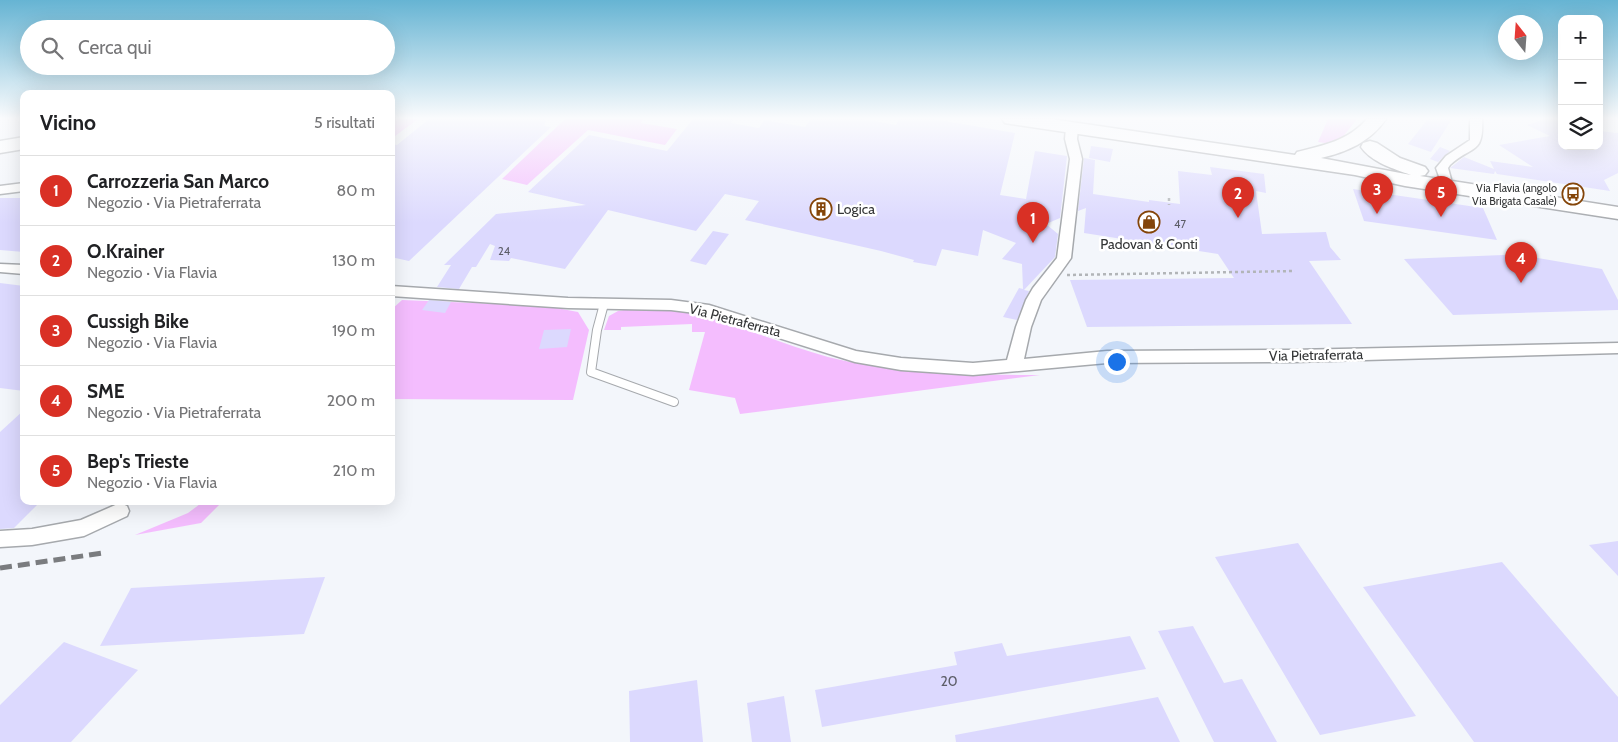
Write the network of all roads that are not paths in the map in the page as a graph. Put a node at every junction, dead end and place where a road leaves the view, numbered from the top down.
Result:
1 (1075, 154) edge
2 (1248, 154) edge
3 (1313, 154) edge
4 (1345, 154) edge
5 (1372, 154) edge
6 (1387, 154) edge
7 (1456, 154) edge
8 (1276, 158) junction
9 (1355, 169) junction
10 (1445, 179) junction
11 (20, 188) edge
12 (0, 190) edge
13 (1618, 204) edge
14 (1618, 213) edge
15 (0, 268) edge
16 (20, 270) edge
17 (395, 291) edge
18 (604, 304) junction
19 (1618, 348) edge
20 (1014, 365) junction
21 (674, 402) dead end
22 (120, 511) dead end
23 (0, 539) edge

1 - 20 street
2 - 8 main road
3 - 8 main road
4 - 9 main road
5 - 9 main road
6 - 10 main road
7 - 10 street
8 - 9 main road
9 - 10 main road
9 - 14 main road
10 - 13 main road
11 - 12 street
15 - 16 street
17 - 18 street, Via Pietraferrata
18 - 20 street, Via Pietraferrata
18 - 21 lane
19 - 20 street, Via Pietraferrata
22 - 23 street

